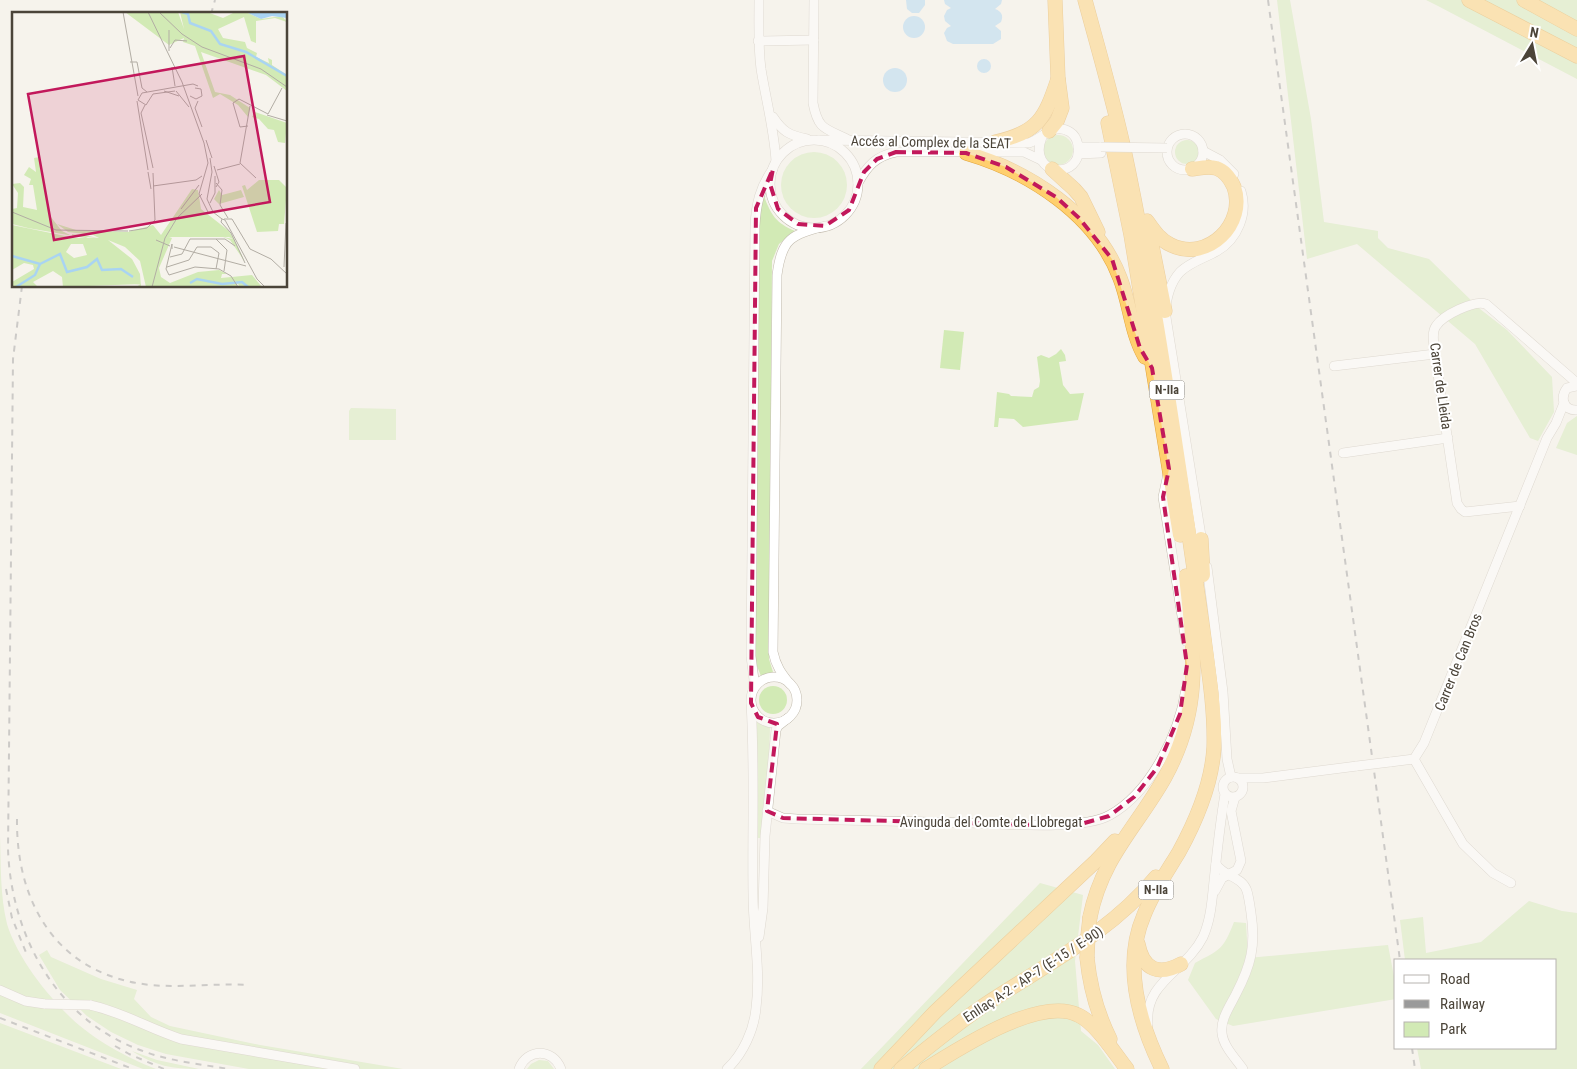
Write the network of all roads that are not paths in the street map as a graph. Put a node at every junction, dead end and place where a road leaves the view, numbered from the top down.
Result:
1 (759, 0) edge
2 (814, 0) edge
3 (1054, 0) edge
4 (1075, 0) edge
5 (1085, 0) edge
6 (1469, 0) edge
7 (1488, 0) edge
8 (1524, 0) edge
9 (1577, 29) edge
10 (814, 40) junction
11 (758, 41) junction
12 (1577, 48) edge
13 (1577, 56) edge
14 (1058, 78) junction
15 (770, 113) junction
16 (1045, 134) junction
17 (815, 140) junction
18 (849, 140) junction
19 (995, 142) junction
20 (1122, 143) junction
21 (1203, 150) junction
22 (1078, 151) junction
23 (1167, 151) junction
24 (966, 152) junction
25 (774, 165) junction
26 (1047, 165) junction
27 (1192, 169) junction
28 (1118, 173) junction
29 (858, 183) junction
30 (1147, 221) junction
31 (825, 226) junction
32 (1108, 253) junction
33 (1165, 311) junction
34 (1134, 328) junction
35 (1435, 354) junction
36 (1334, 366) dead end
37 (1152, 368) junction
38 (1560, 368) junction
39 (1577, 384) edge
40 (1565, 392) junction
41 (1564, 403) junction
42 (1575, 410) edge
43 (1556, 423) junction
44 (1448, 438) junction
45 (1343, 453) dead end
46 (1169, 469) junction
47 (1520, 506) junction
48 (1201, 539) junction
49 (1204, 638) junction
50 (790, 684) junction
51 (753, 690) junction
52 (751, 703) junction
53 (788, 718) junction
54 (1213, 734) junction
55 (1414, 759) junction
56 (1234, 778) junction
57 (1263, 778) junction
58 (1243, 789) junction
59 (1225, 794) junction
60 (1234, 797) junction
61 (767, 812) junction
62 (1141, 813) junction
63 (1216, 864) junction
64 (1228, 875) junction
65 (1510, 883) dead end
66 (1213, 896) junction
67 (1137, 934) junction
68 (757, 960) junction
69 (1181, 964) junction
70 (0, 990) edge
71 (1154, 1052) junction
72 (561, 1068) edge
73 (355, 1069) edge
74 (519, 1069) edge
75 (727, 1069) edge
76 (880, 1069) edge
77 (901, 1069) edge
78 (926, 1069) edge
79 (1128, 1069) edge
80 (1162, 1069) edge
81 (1244, 1069) edge

1 - 11 street
2 - 10 street
3 - 14 highway
4 - 28 highway, N-IIa
5 - 20 highway, N-IIa
6 - 13 highway
7 - 12 highway
8 - 9 highway
10 - 11 street
10 - 18 street
11 - 15 street
14 - 16 highway
14 - 19 highway
15 - 17 street
15 - 25 street
16 - 19 street, Accés al Complex de la SEAT
16 - 22 street, Accés al Complex de la SEAT
16 - 26 street
17 - 18 street, Accés al Complex de la SEAT
17 - 25 street
17 - 29 street
18 - 19 street, Accés al Complex de la SEAT
20 - 30 highway
20 - 49 highway, N-IIa
21 - 23 street
21 - 27 street
21 - 33 street
22 - 23 street
22 - 26 street
23 - 27 street
24 - 26 street, Accés al Complex de la SEAT
24 - 29 street, Accés al Complex de la SEAT
24 - 32 highway
25 - 31 street
25 - 51 street
26 - 32 highway
27 - 30 highway
28 - 34 highway
28 - 37 highway, N-IIa
29 - 31 street
30 - 33 highway
31 - 50 street
32 - 34 highway
33 - 48 street
34 - 37 highway
35 - 36 street
35 - 38 street, Carrer de Lleida
35 - 44 street, Carrer de Lleida
37 - 46 highway, N-IIa
38 - 39 street, Carrer de Lleida
38 - 40 street
39 - 40 street
40 - 41 street, Carrer de Can Bros
41 - 42 street
41 - 43 street, Carrer de Can Bros
42 - 43 street, Carrer de Can Bros
43 - 47 street, Carrer de Can Bros
44 - 45 street
44 - 47 street, Carrer de Lleida
46 - 61 street, Avinguda del Comte de Llobregat
46 - 62 highway, N-IIa
47 - 55 street, Carrer de Can Bros
48 - 49 highway
48 - 56 street
49 - 54 highway, N-IIa
50 - 51 street
50 - 53 street
51 - 52 street
52 - 53 street
52 - 68 street
53 - 61 street
54 - 67 highway, N-IIa
54 - 77 highway, Enllaç A-2 - AP-7 (E-15 / E-90)
55 - 57 street, bridge
55 - 65 street
56 - 57 street
56 - 58 street
56 - 59 street
57 - 58 street
58 - 60 street
59 - 60 street
59 - 63 street
60 - 64 street
61 - 68 street
62 - 76 highway, Enllaç A-2 - AP-7 (E-15 / E-90)
62 - 79 highway, N-IIa, bridge
63 - 64 street
63 - 66 street
64 - 66 street
64 - 81 street
66 - 69 street
67 - 69 highway
67 - 71 highway, N-IIa
68 - 75 street
69 - 71 street
70 - 73 street, bridge
71 - 80 highway, N-IIa
72 - 74 street
78 - 79 highway

